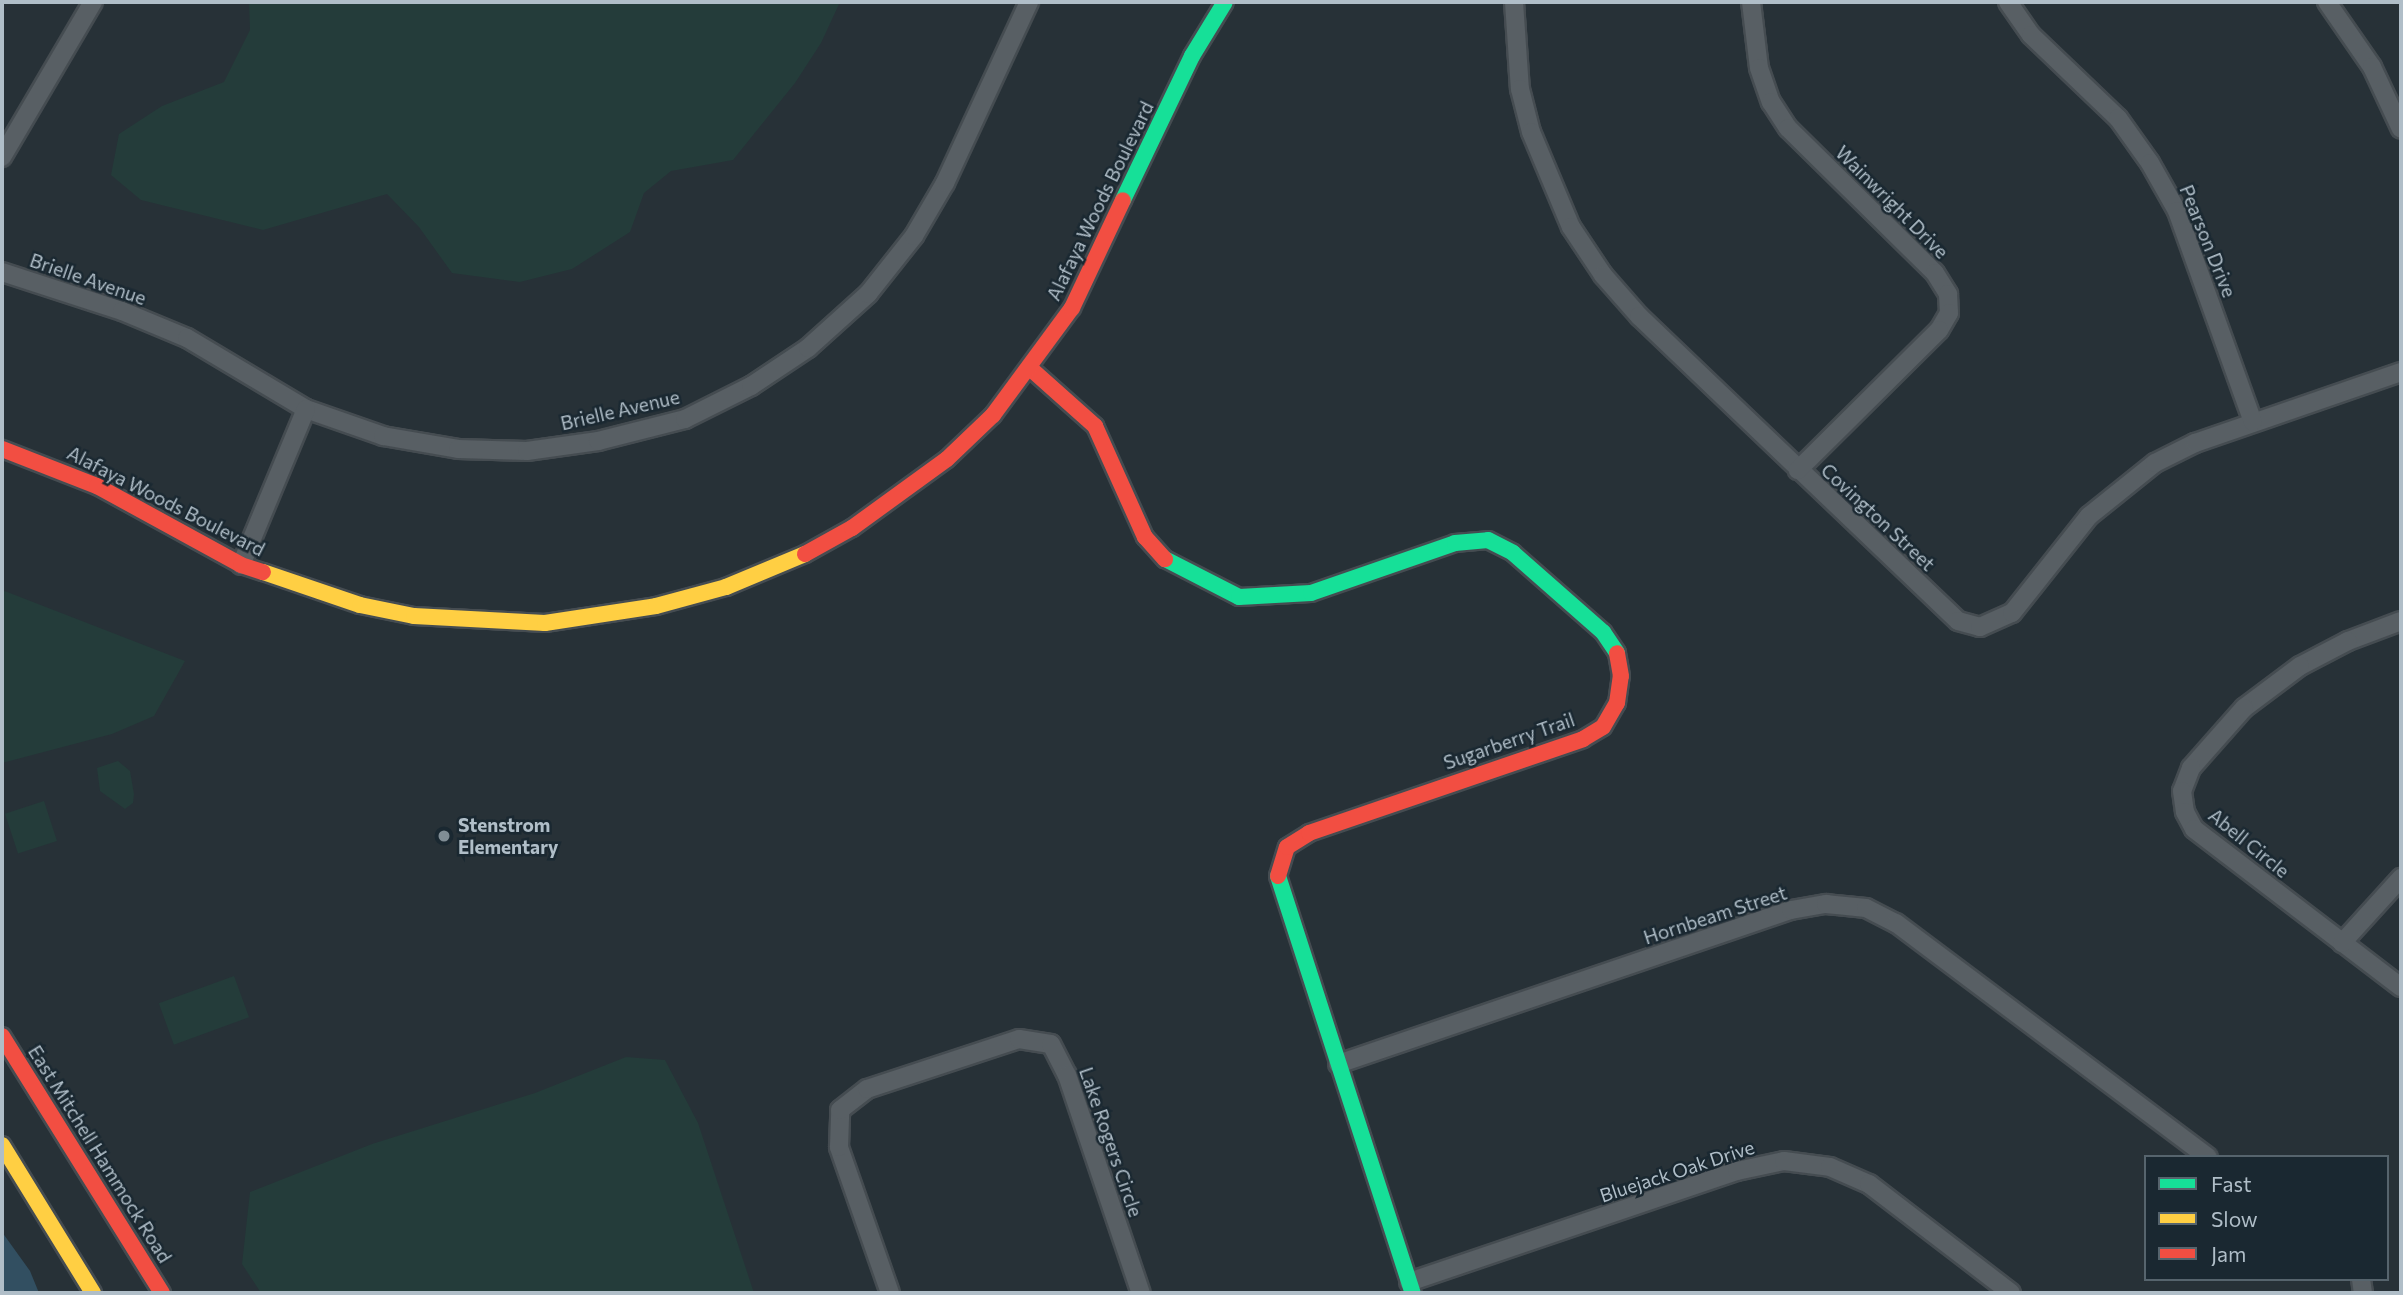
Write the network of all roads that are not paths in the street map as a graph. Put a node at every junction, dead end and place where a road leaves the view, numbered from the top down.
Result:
1 (93, 2) edge
2 (1029, 2) edge
3 (1225, 2) edge
4 (1514, 2) edge
5 (1751, 2) edge
6 (2008, 2) edge
7 (2327, 2) edge
8 (2401, 129) edge
9 (2, 156) edge
10 (2, 272) edge
11 (1031, 369) junction
12 (2401, 372) edge
13 (306, 409) junction
14 (2253, 422) junction
15 (2, 449) edge
16 (1798, 470) junction
17 (241, 565) junction
18 (2401, 621) edge
19 (2401, 878) edge
20 (2342, 943) junction
21 (2401, 987) edge
22 (2, 1036) edge
23 (1338, 1064) junction
24 (2, 1145) edge
25 (2205, 1155) edge
26 (1411, 1288) edge
27 (93, 1293) edge
28 (162, 1293) edge
29 (890, 1293) edge
30 (1141, 1293) edge
31 (2011, 1293) edge

1 - 9 street
2 - 13 street, Brielle Avenue
3 - 11 street, Alafaya Woods Boulevard
4 - 16 street, Covington Street
5 - 16 street, Wainwright Drive
6 - 14 street, Pearson Drive
7 - 8 street
10 - 13 street, Brielle Avenue
11 - 17 street, Alafaya Woods Boulevard
11 - 23 street, Sugarberry Trail
12 - 14 street, Covington Street
13 - 17 street
14 - 16 street, Covington Street
15 - 17 street, Alafaya Woods Boulevard
18 - 20 street, Abell Circle
19 - 20 street
20 - 21 street, Abell Circle
22 - 28 street, East Mitchell Hammock Road
23 - 25 street, Hornbeam Street
23 - 26 street, Sugarberry Trail
24 - 27 street
26 - 31 street, Bluejack Oak Drive
29 - 30 street, Lake Rogers Circle

